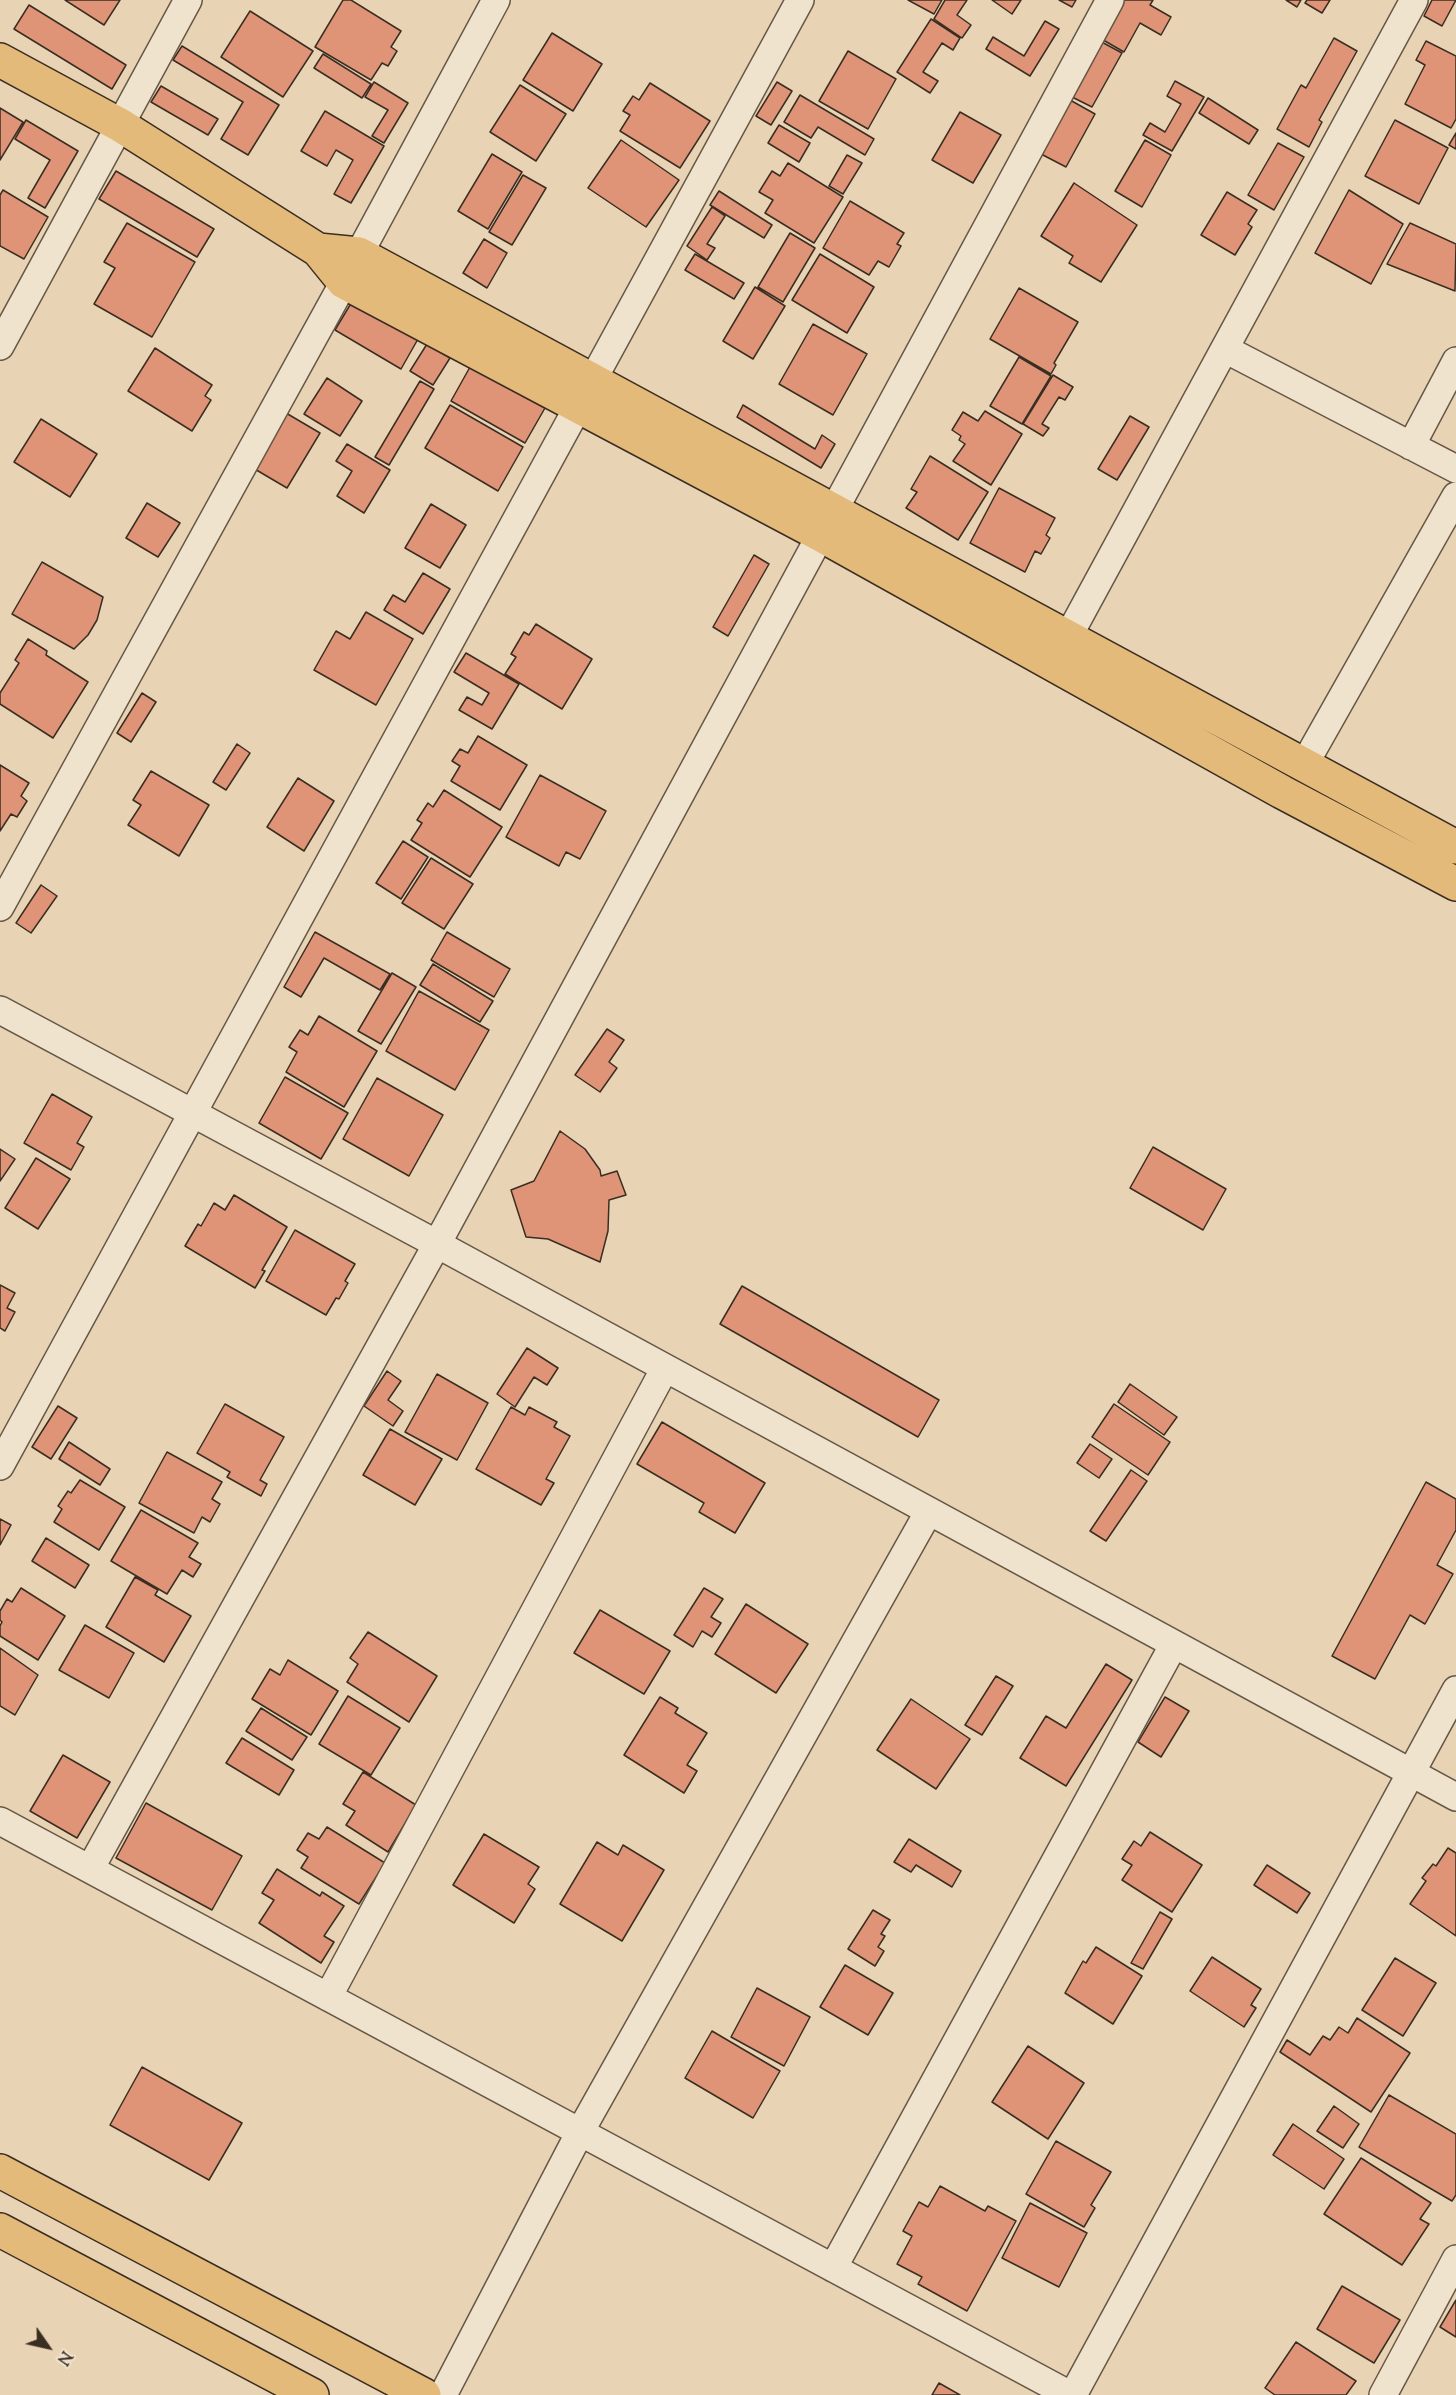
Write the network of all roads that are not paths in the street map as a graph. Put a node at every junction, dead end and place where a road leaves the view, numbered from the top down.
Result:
1 (188, 0) edge
2 (496, 0) edge
3 (800, 0) edge
4 (1110, 0) edge
5 (1414, 0) edge
6 (0, 60) edge
7 (120, 125) junction
8 (352, 268) junction
9 (0, 346) edge
10 (1225, 349) junction
11 (1456, 361) edge
12 (587, 393) junction
13 (1411, 446) junction
14 (1456, 469) edge
15 (1456, 496) edge
16 (827, 523) junction
17 (1068, 637) junction
18 (1304, 765) junction
19 (1456, 847) edge
20 (1456, 884) edge
21 (0, 907) edge
22 (0, 1010) edge
23 (191, 1113) junction
24 (437, 1244) junction
25 (666, 1368) junction
26 (0, 1466) edge
27 (928, 1511) junction
28 (1174, 1644) junction
29 (1456, 1690) edge
30 (1412, 1773) junction
31 (1456, 1797) edge
32 (0, 1821) edge
33 (90, 1869) junction
34 (328, 1997) junction
35 (580, 2132) junction
36 (0, 2171) edge
37 (0, 2230) edge
38 (1456, 2259) edge
39 (833, 2268) junction
40 (312, 2395) edge
41 (424, 2395) edge
42 (442, 2395) edge
43 (1072, 2395) edge
44 (1383, 2395) edge

1 - 7 street
2 - 8 street
3 - 12 street
4 - 16 street
5 - 10 street
6 - 7 main road
7 - 8 main road
7 - 9 street
8 - 12 main road
8 - 21 street
10 - 13 street
10 - 17 street
11 - 13 street
12 - 16 main road
12 - 23 street
13 - 14 street
15 - 18 street
16 - 17 main road
16 - 20 main road
16 - 24 street
17 - 18 main road
18 - 19 main road
22 - 23 street
23 - 24 street
23 - 26 street
24 - 25 street
24 - 33 street
25 - 27 street
25 - 34 street
27 - 28 street
27 - 35 street
28 - 30 street
28 - 39 street
29 - 30 street
30 - 31 street
30 - 43 street
32 - 33 street
33 - 34 street
34 - 35 street
35 - 39 street
35 - 42 street
36 - 41 main road
37 - 40 main road
38 - 44 street
39 - 43 street

